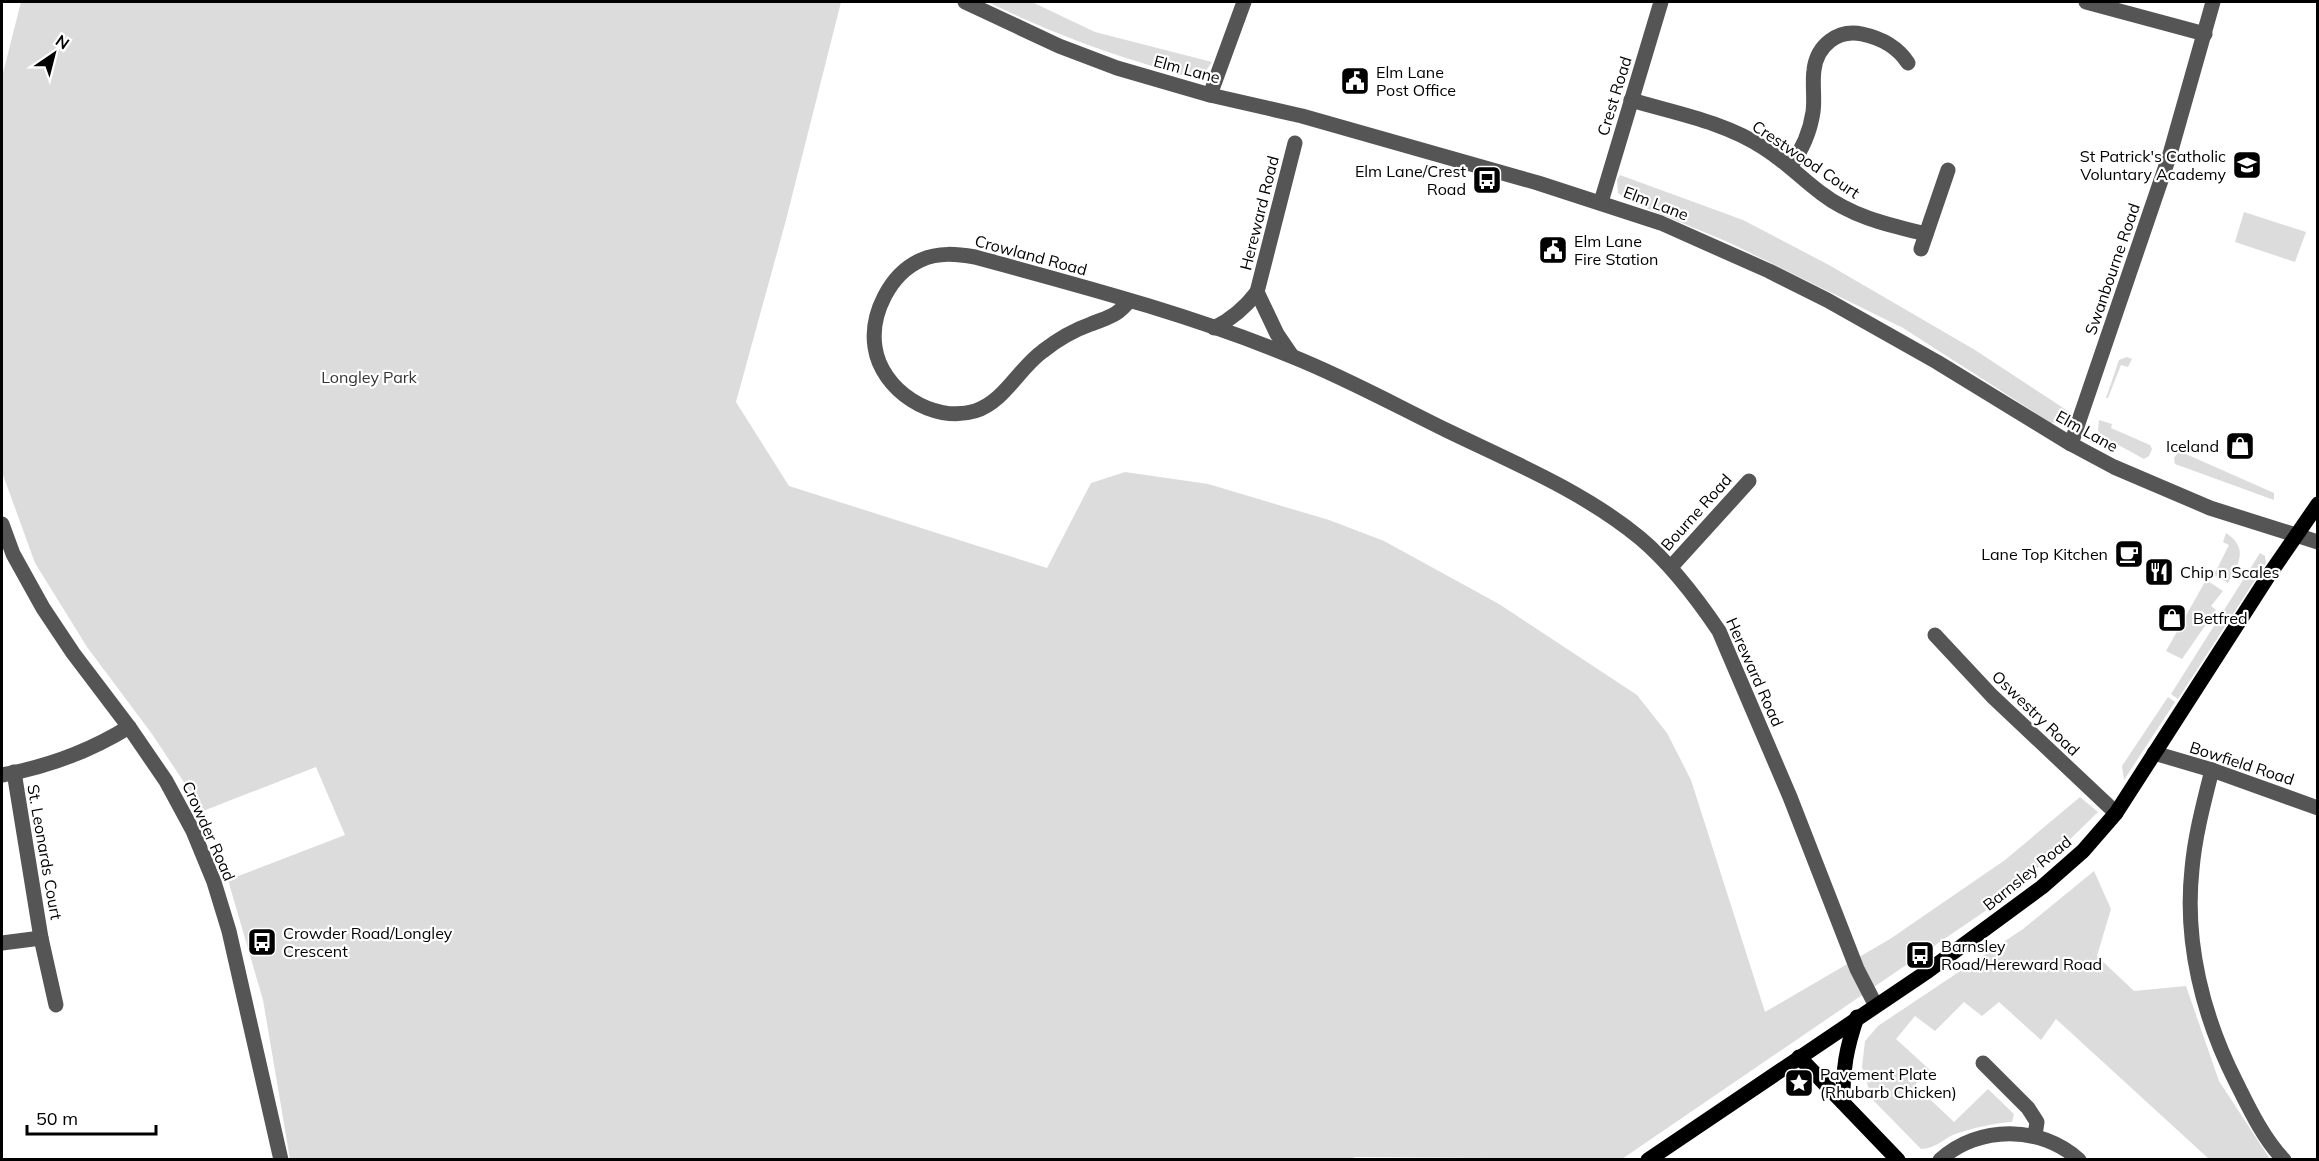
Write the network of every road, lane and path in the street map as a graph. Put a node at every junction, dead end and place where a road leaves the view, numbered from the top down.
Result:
1 (965, 2) edge
2 (1244, 2) edge
3 (1661, 2) edge
4 (2086, 2) edge
5 (2213, 2) edge
6 (2205, 34) junction
7 (1908, 63) dead end
8 (1210, 94) junction
9 (1631, 100) junction
10 (1295, 143) dead end
11 (1790, 167) junction
12 (1948, 170) dead end
13 (1601, 202) junction
14 (1257, 292) junction
15 (1129, 302) junction
16 (1214, 328) junction
17 (1292, 356) junction
18 (2071, 444) junction
19 (1749, 481) dead end
20 (2318, 504) edge
21 (2, 524) edge
22 (2295, 536) junction
23 (2318, 542) edge
24 (7, 555) edge
25 (1671, 567) junction
26 (1935, 635) dead end
27 (129, 727) junction
28 (2154, 753) junction
29 (2212, 770) junction
30 (8, 773) edge
31 (2318, 807) edge
32 (2116, 813) junction
33 (41, 938) junction
34 (2, 944) edge
35 (1875, 1004) junction
36 (56, 1005) dead end
37 (1857, 1017) junction
38 (1799, 1057) junction
39 (1983, 1063) dead end
40 (1843, 1102) junction
41 (2035, 1136) junction
42 (281, 1160) edge
43 (1648, 1160) edge
44 (1898, 1160) edge
45 (1940, 1160) edge
46 (2079, 1160) edge
47 (2284, 1160) edge

1 - 8 street, Elm Lane
2 - 8 street
3 - 9 street, Crest Road
4 - 6 street
5 - 6 street, Swanbourne Road
6 - 18 street, Swanbourne Road
7 - 11 street
8 - 13 street, Elm Lane
9 - 11 street, Crestwood Court
9 - 13 street, Crest Road
10 - 14 street, Hereward Road
11 - 12 street, Crestwood Court
13 - 18 street, Elm Lane
14 - 16 street, Hereward Road
14 - 17 street, Hereward Road
15 - 15 street, Crowland Road
15 - 16 street, Crowland Road
16 - 17 street, Hereward Road
17 - 25 street, Hereward Road
18 - 22 street, Elm Lane
19 - 25 street, Bourne Road
20 - 22 main road, Barnsley Road
21 - 24 street, Crowder Road
22 - 23 street, Elm Lane
22 - 28 main road, Barnsley Road
24 - 27 street, Crowder Road
25 - 35 street, Hereward Road
26 - 32 street, Oswestry Road
27 - 30 street
27 - 42 street, Crowder Road
28 - 29 street, Bowfield Road
28 - 32 main road, Barnsley Road
29 - 31 street, Bowfield Road
29 - 47 street
30 - 33 street, St. Leonards Court
32 - 35 main road, Barnsley Road
33 - 34 street, St. Leonards Court
33 - 36 street, St. Leonards Court
35 - 37 main road, Barnsley Road
37 - 38 main road, Barnsley Road
37 - 40 main road
38 - 40 main road
38 - 43 main road, Barnsley Road
39 - 41 street
40 - 44 main road
41 - 45 street
41 - 46 street

